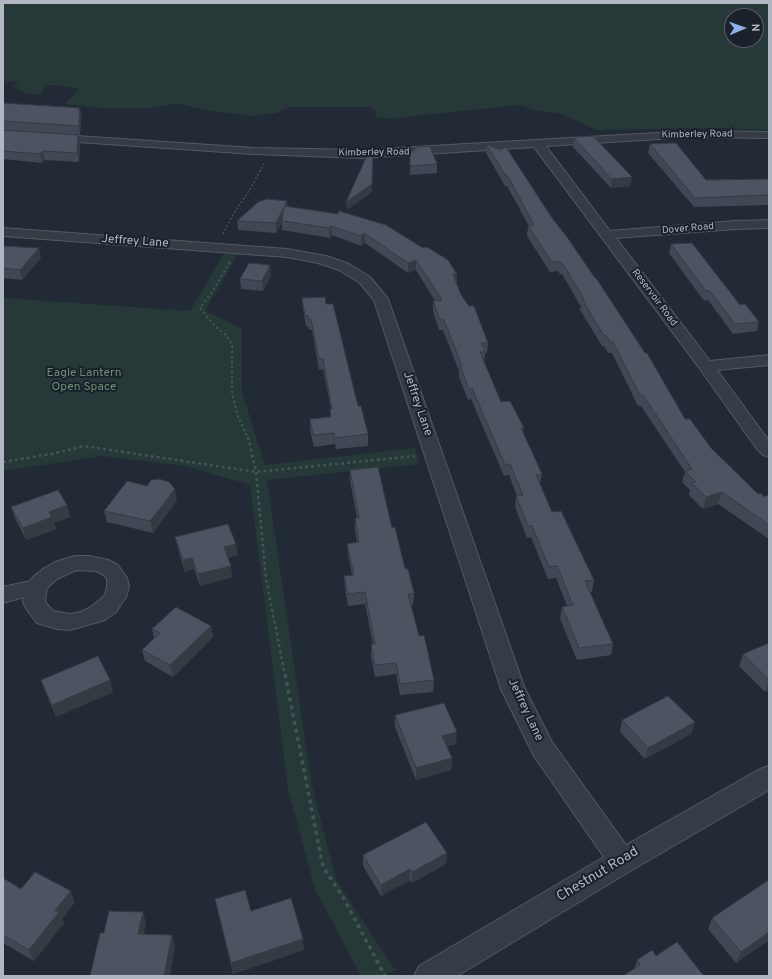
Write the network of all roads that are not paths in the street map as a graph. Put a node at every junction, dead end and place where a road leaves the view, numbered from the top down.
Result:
1 (3, 134) edge
2 (769, 135) edge
3 (538, 144) junction
4 (769, 224) edge
5 (3, 232) edge
6 (606, 235) junction
7 (769, 360) edge
8 (706, 366) junction
9 (769, 451) edge
10 (37, 588) dead end
11 (3, 595) edge
12 (769, 777) edge
13 (622, 861) junction
14 (429, 976) edge

1 - 3 street, Kimberley Road
2 - 3 street, Kimberley Road
3 - 6 street, Reservoir Road
4 - 6 street, Dover Road
5 - 13 street, Jeffrey Lane
6 - 8 street, Reservoir Road
7 - 8 street
8 - 9 street, Reservoir Road
10 - 11 street
12 - 13 street, Chestnut Road
13 - 14 street, Chestnut Road

